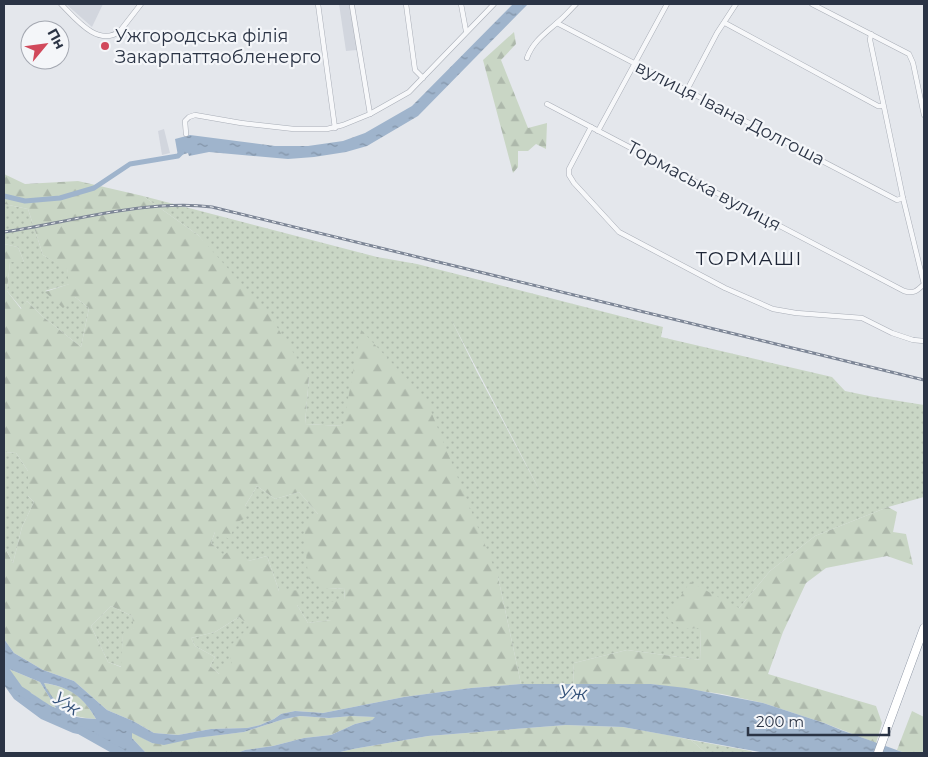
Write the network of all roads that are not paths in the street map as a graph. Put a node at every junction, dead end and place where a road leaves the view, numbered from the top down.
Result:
1 (60, 4) edge
2 (141, 4) edge
3 (318, 4) edge
4 (406, 4) edge
5 (461, 4) edge
6 (494, 4) edge
7 (576, 4) edge
8 (667, 4) edge
9 (736, 4) edge
10 (812, 4) edge
11 (352, 6) dead end
12 (725, 23) junction
13 (557, 24) junction
14 (466, 31) junction
15 (871, 34) junction
16 (527, 58) dead end
17 (635, 64) junction
18 (423, 78) junction
19 (687, 90) junction
20 (547, 104) dead end
21 (883, 106) junction
22 (370, 114) junction
23 (924, 115) edge
24 (591, 127) junction
25 (335, 128) junction
26 (598, 131) junction
27 (186, 134) dead end
28 (903, 198) junction
29 (922, 267) edge
30 (924, 285) edge
31 (924, 341) edge
32 (924, 628) edge
33 (878, 753) edge

1 - 2 street
3 - 25 street
4 - 18 street
5 - 14 street
6 - 14 street
7 - 13 street
8 - 17 street
9 - 12 street
10 - 15 street
11 - 22 street
12 - 19 street
12 - 21 street
13 - 16 street
13 - 17 street, вулиця Івана Долгоша
14 - 18 street
15 - 21 street, Тормаська вулиця
15 - 23 street
17 - 19 street, вулиця Івана Долгоша
17 - 26 street
18 - 22 street
19 - 28 street, вулиця Івана Долгоша
20 - 24 street, Тормаська вулиця
21 - 28 street, Тормаська вулиця
22 - 25 street
24 - 26 street, Тормаська вулиця
24 - 31 street
25 - 27 street
26 - 30 street, Тормаська вулиця
28 - 29 street, Тормаська вулиця
29 - 30 street, Тормаська вулиця
32 - 33 highway

